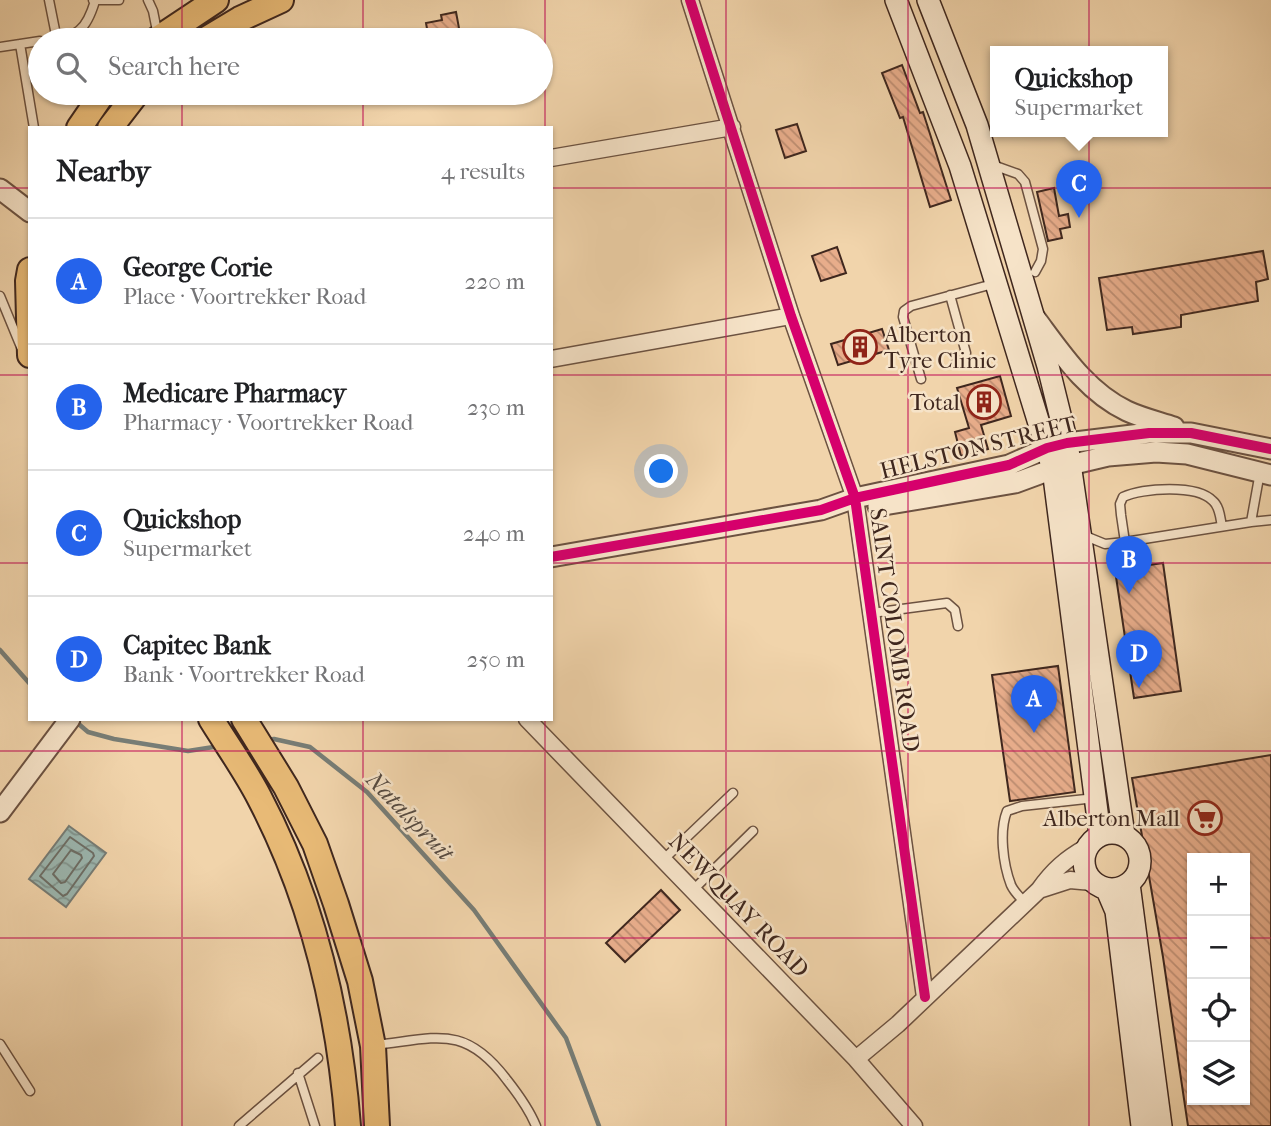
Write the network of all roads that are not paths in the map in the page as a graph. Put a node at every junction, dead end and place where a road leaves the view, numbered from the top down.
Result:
1 (49, 0) edge
2 (94, 0) edge
3 (119, 0) edge
4 (148, 0) edge
5 (216, 0) edge
6 (281, 0) edge
7 (690, 0) edge
8 (896, 0) edge
9 (928, 0) edge
10 (55, 28) edge
11 (83, 28) edge
12 (155, 28) edge
13 (175, 28) edge
14 (225, 28) edge
15 (28, 43) edge
16 (20, 44) junction
17 (0, 47) edge
18 (28, 92) edge
19 (30, 105) edge
20 (95, 105) edge
21 (128, 105) edge
22 (34, 126) edge
23 (80, 126) edge
24 (112, 126) edge
25 (732, 127) junction
26 (553, 158) edge
27 (988, 163) junction
28 (0, 189) edge
29 (28, 210) edge
30 (1035, 272) dead end
31 (996, 283) junction
32 (950, 295) junction
33 (0, 296) edge
34 (1030, 310) junction
35 (792, 316) junction
36 (553, 359) edge
37 (28, 364) edge
38 (955, 364) dead end
39 (921, 379) dead end
40 (1191, 433) junction
41 (1057, 445) junction
42 (1271, 449) edge
43 (1062, 467) junction
44 (1265, 474) edge
45 (856, 504) junction
46 (1271, 520) edge
47 (1251, 522) junction
48 (1222, 526) junction
49 (1082, 534) junction
50 (1125, 542) junction
51 (553, 557) edge
52 (872, 613) junction
53 (958, 626) dead end
54 (69, 721) edge
55 (213, 721) edge
56 (245, 721) edge
57 (529, 721) edge
58 (733, 793) dead end
59 (1095, 798) junction
60 (0, 812) edge
61 (753, 831) dead end
62 (1124, 835) junction
63 (1093, 841) junction
64 (664, 859) junction
65 (1129, 884) junction
66 (1100, 886) junction
67 (694, 890) junction
68 (1039, 890) junction
69 (1026, 902) junction
70 (925, 997) junction
71 (0, 1044) edge
72 (373, 1046) junction
73 (330, 1055) junction
74 (856, 1059) junction
75 (298, 1073) junction
76 (30, 1091) dead end
77 (239, 1126) edge
78 (315, 1126) edge
79 (348, 1126) edge
80 (377, 1126) edge
81 (536, 1126) edge
82 (914, 1126) edge
83 (1142, 1126) edge
84 (1161, 1126) edge

1 - 10 lane
2 - 3 lane
2 - 11 lane
4 - 12 lane
5 - 13 main road
6 - 14 main road
7 - 25 street, SAINT COLOMB ROAD
8 - 31 main road
9 - 27 main road
15 - 16 lane
16 - 17 lane
16 - 18 lane
19 - 22 lane
20 - 23 main road
21 - 24 main road
25 - 26 street
25 - 35 street, SAINT COLOMB ROAD
27 - 30 lane
27 - 34 main road
28 - 29 street
31 - 32 lane
31 - 41 main road
32 - 38 lane
32 - 39 lane
33 - 37 lane
34 - 40 street
34 - 41 main road
35 - 36 street
35 - 45 street, SAINT COLOMB ROAD
40 - 41 street, HELSTON STREET
40 - 42 street, HELSTON STREET
41 - 43 main road
41 - 45 street, HELSTON STREET
43 - 44 street, HELSTON STREET
43 - 45 street, HELSTON STREET
43 - 49 main road
43 - 59 main road
44 - 47 lane
45 - 51 street, HELSTON STREET
45 - 52 street, SAINT COLOMB ROAD
46 - 47 lane
47 - 48 lane
48 - 50 lane
48 - 50 lane
49 - 50 lane
49 - 62 main road
52 - 53 lane
52 - 70 street, SAINT COLOMB ROAD
54 - 60 street
55 - 73 main road
56 - 72 main road
57 - 64 street, NEWQUAY ROAD
58 - 64 lane
59 - 63 main road
59 - 69 lane
61 - 67 lane
62 - 63 main road
62 - 65 main road
63 - 66 main road
63 - 68 street
64 - 67 street, NEWQUAY ROAD
65 - 66 main road
65 - 84 main road
66 - 68 street
66 - 83 main road
67 - 74 street, NEWQUAY ROAD
68 - 69 street
69 - 70 street
70 - 74 street
71 - 76 lane
72 - 73 main road
72 - 80 main road
72 - 81 lane
73 - 75 lane
73 - 79 main road
74 - 82 street, NEWQUAY ROAD
75 - 77 lane
75 - 78 lane

